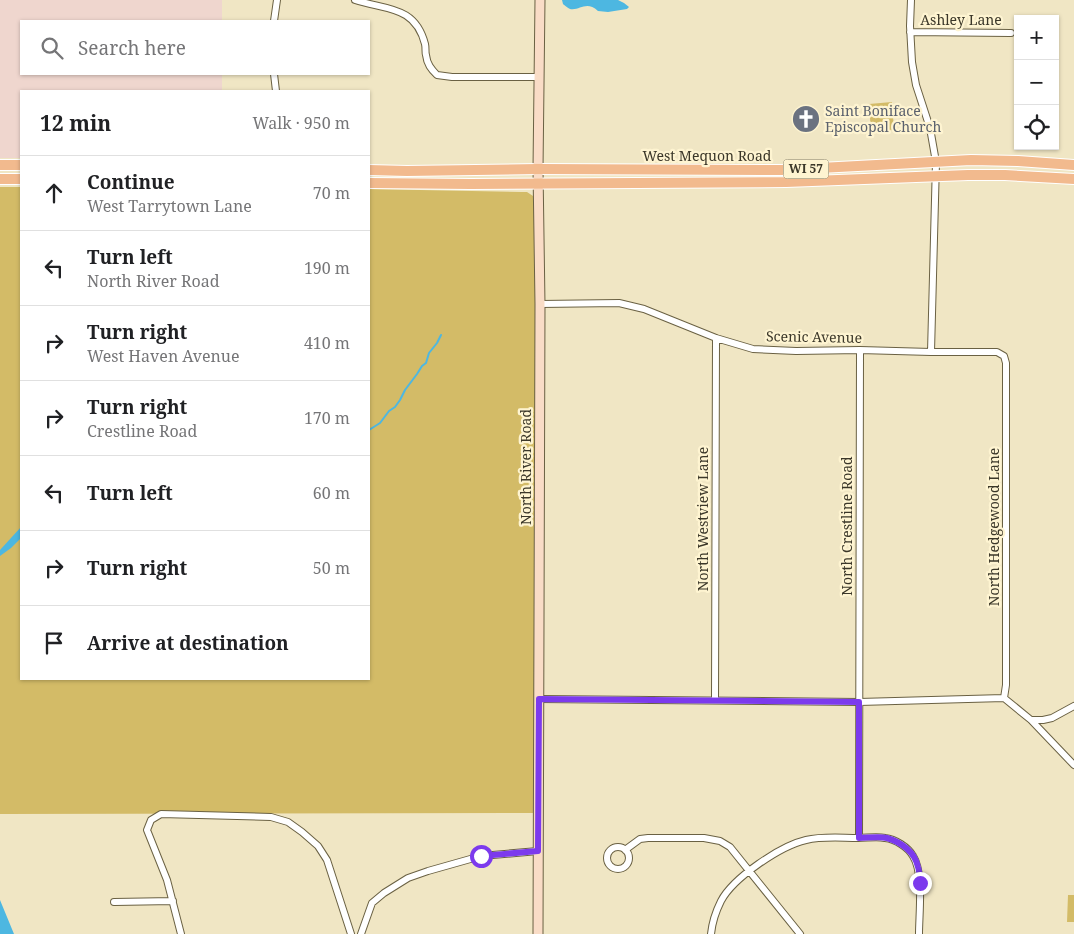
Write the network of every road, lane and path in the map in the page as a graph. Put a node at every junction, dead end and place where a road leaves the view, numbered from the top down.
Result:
1 (276, 0) edge
2 (354, 0) edge
3 (540, 0) edge
4 (911, 0) edge
5 (274, 20) edge
6 (910, 32) junction
7 (1011, 33) dead end
8 (274, 75) edge
9 (539, 77) junction
10 (276, 90) edge
11 (936, 162) junction
12 (0, 165) edge
13 (20, 165) edge
14 (1074, 165) edge
15 (538, 169) junction
16 (612, 169) junction
17 (370, 170) edge
18 (936, 176) junction
19 (0, 179) edge
20 (20, 179) edge
21 (1074, 179) edge
22 (370, 183) edge
23 (539, 183) junction
24 (471, 184) junction
25 (540, 304) junction
26 (716, 338) junction
27 (860, 350) junction
28 (930, 352) junction
29 (1004, 356) joint
30 (1004, 698) junction
31 (539, 699) junction
32 (715, 700) junction
33 (859, 702) junction
34 (1074, 706) edge
35 (1031, 720) junction
36 (1074, 765) edge
37 (859, 838) junction
38 (625, 850) dead end
39 (538, 851) junction
40 (749, 871) junction
41 (173, 901) junction
42 (114, 902) dead end
43 (181, 934) edge
44 (350, 934) edge
45 (361, 934) edge
46 (538, 934) edge
47 (711, 934) edge
48 (800, 934) edge
49 (919, 934) edge

1 - 5 street
2 - 9 street
3 - 9 street, North River Road
4 - 6 street
6 - 7 street, Ashley Lane
6 - 11 street
8 - 10 street
9 - 15 street, North River Road
11 - 14 main road, West Mequon Road / WI 57
11 - 16 main road, West Mequon Road / WI 57
11 - 18 street
12 - 13 main road
15 - 16 main road, West Mequon Road / WI 57
15 - 17 main road, West Mequon Road / WI 57
15 - 23 street, North River Road
15 - 24 main road
16 - 23 main road
18 - 21 main road, West Mequon Road / WI 57
18 - 23 main road, West Mequon Road / WI 57
18 - 28 street
19 - 20 main road
22 - 24 main road, West Mequon Road / WI 57
23 - 24 main road, West Mequon Road / WI 57
23 - 25 street, North River Road
25 - 26 street, Scenic Avenue
25 - 31 street, North River Road
26 - 27 street, Scenic Avenue
26 - 32 street, North Westview Lane
27 - 28 street, Scenic Avenue
27 - 33 street, North Crestline Road
28 - 29 street, Scenic Avenue
29 - 30 street, North Hedgewood Lane
30 - 33 street
30 - 35 street
31 - 32 street
31 - 39 street, North River Road
32 - 33 street
33 - 37 street, North Crestline Road
34 - 35 street
35 - 36 street
37 - 40 street
37 - 49 street
38 - 40 street
39 - 45 street
39 - 46 street, North River Road
40 - 47 street
40 - 48 street
41 - 42 street
41 - 43 street
41 - 44 street

